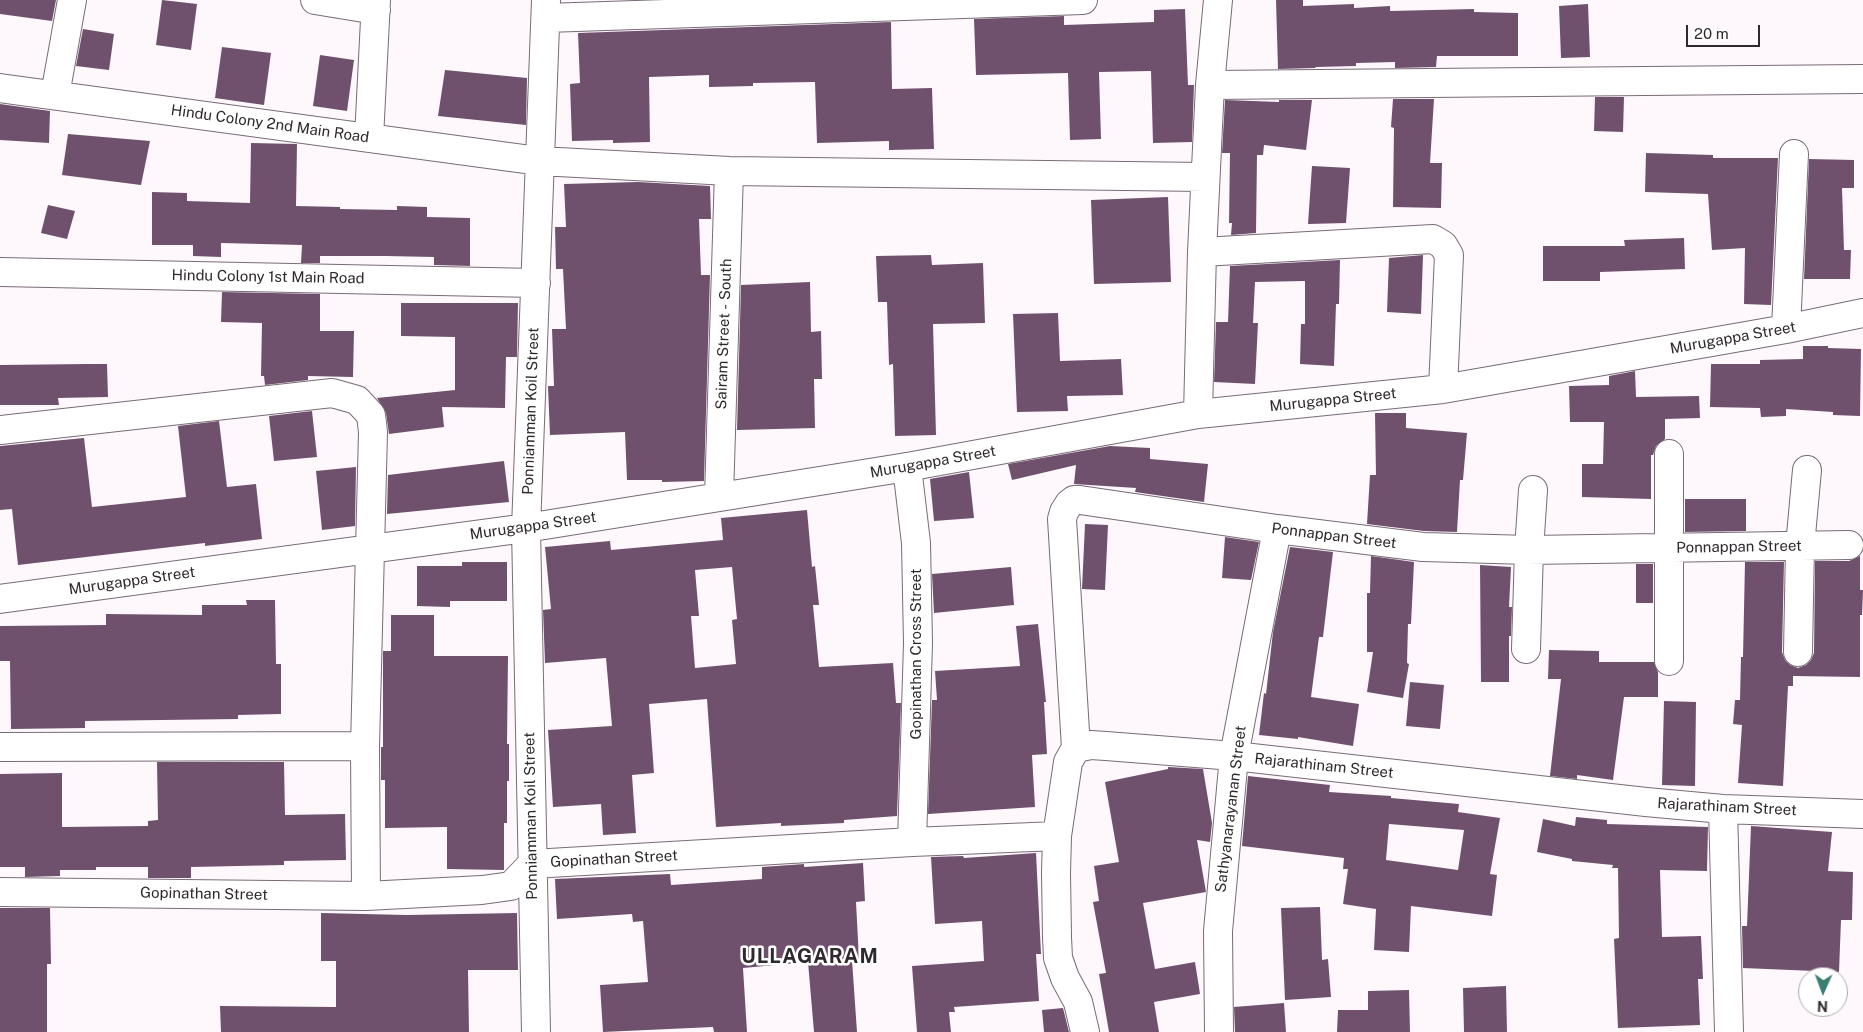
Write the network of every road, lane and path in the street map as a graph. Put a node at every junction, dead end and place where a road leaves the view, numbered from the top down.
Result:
1 (72, 0) edge
2 (316, 0) edge
3 (1083, 0) edge
4 (1218, 0) edge
5 (942, 2) edge
6 (376, 5) edge
7 (546, 9) edge
8 (1863, 79) edge
9 (1210, 84) junction
10 (0, 88) edge
11 (55, 95) junction
12 (369, 138) junction
13 (1794, 154) dead end
14 (539, 161) junction
15 (729, 171) junction
16 (1205, 177) junction
17 (1202, 252) junction
18 (0, 272) edge
19 (536, 283) junction
20 (1863, 313) edge
21 (1786, 329) junction
22 (1443, 389) junction
23 (1198, 414) junction
24 (0, 430) edge
25 (1669, 454) dead end
26 (907, 467) junction
27 (1807, 470) dead end
28 (1534, 490) dead end
29 (719, 497) junction
30 (526, 528) junction
31 (1277, 529) junction
32 (1849, 545) dead end
33 (1800, 546) junction
34 (371, 548) junction
35 (1668, 549) junction
36 (1529, 550) junction
37 (0, 599) edge
38 (1526, 650) dead end
39 (1798, 652) dead end
40 (1669, 661) dead end
41 (365, 746) junction
42 (0, 747) edge
43 (1076, 748) junction
44 (1234, 756) junction
45 (1723, 809) junction
46 (1863, 814) edge
47 (1057, 836) junction
48 (912, 842) junction
49 (532, 864) junction
50 (0, 892) edge
51 (366, 896) junction
52 (536, 1032) edge
53 (1085, 1032) edge
54 (1219, 1032) edge
55 (1729, 1032) edge

1 - 11 street
2 - 6 street
3 - 5 street
4 - 9 street
5 - 7 street
6 - 12 street
7 - 14 street, Ponniamman Koil Street
8 - 9 street
9 - 16 street
10 - 11 street, Hindu Colony 2nd Main Road
11 - 12 street, Hindu Colony 2nd Main Road
12 - 14 street, Hindu Colony 2nd Main Road
13 - 21 street
14 - 15 street, Hindu Colony 2nd Main Road
14 - 19 street, Ponniamman Koil Street
15 - 16 street, Hindu Colony 2nd Main Road
15 - 29 street, Sairam Street - South
16 - 17 street
17 - 22 street
17 - 23 street
18 - 19 street, Hindu Colony 1st Main Road
19 - 30 street, Ponniamman Koil Street
20 - 21 street, Murugappa Street
21 - 22 street, Murugappa Street
22 - 23 street, Murugappa Street
23 - 26 street, Murugappa Street
24 - 34 street
25 - 35 street
26 - 29 street, Murugappa Street
26 - 48 street, Gopinathan Cross Street
27 - 33 street
28 - 36 street
29 - 30 street, Murugappa Street
30 - 34 street, Murugappa Street
30 - 49 street, Ponniamman Koil Street
31 - 36 street, Ponnappan Street
31 - 43 street, Ponnappan Street
31 - 44 street, Sathyanarayanan Street
32 - 33 street, Ponnappan Street
33 - 35 street, Ponnappan Street
33 - 39 street
34 - 37 street, Murugappa Street
34 - 41 street
35 - 36 street, Ponnappan Street
35 - 40 street
36 - 38 street
41 - 42 street
41 - 51 street
43 - 44 street, Rajarathinam Street
43 - 47 street
44 - 45 street, Rajarathinam Street
44 - 54 street, Sathyanarayanan Street
45 - 46 street, Rajarathinam Street
45 - 55 street
47 - 48 street, Gopinathan Street
47 - 53 street
48 - 49 street, Gopinathan Street
49 - 51 street, Gopinathan Street
49 - 52 street, Ponniamman Koil Street
50 - 51 street, Gopinathan Street

